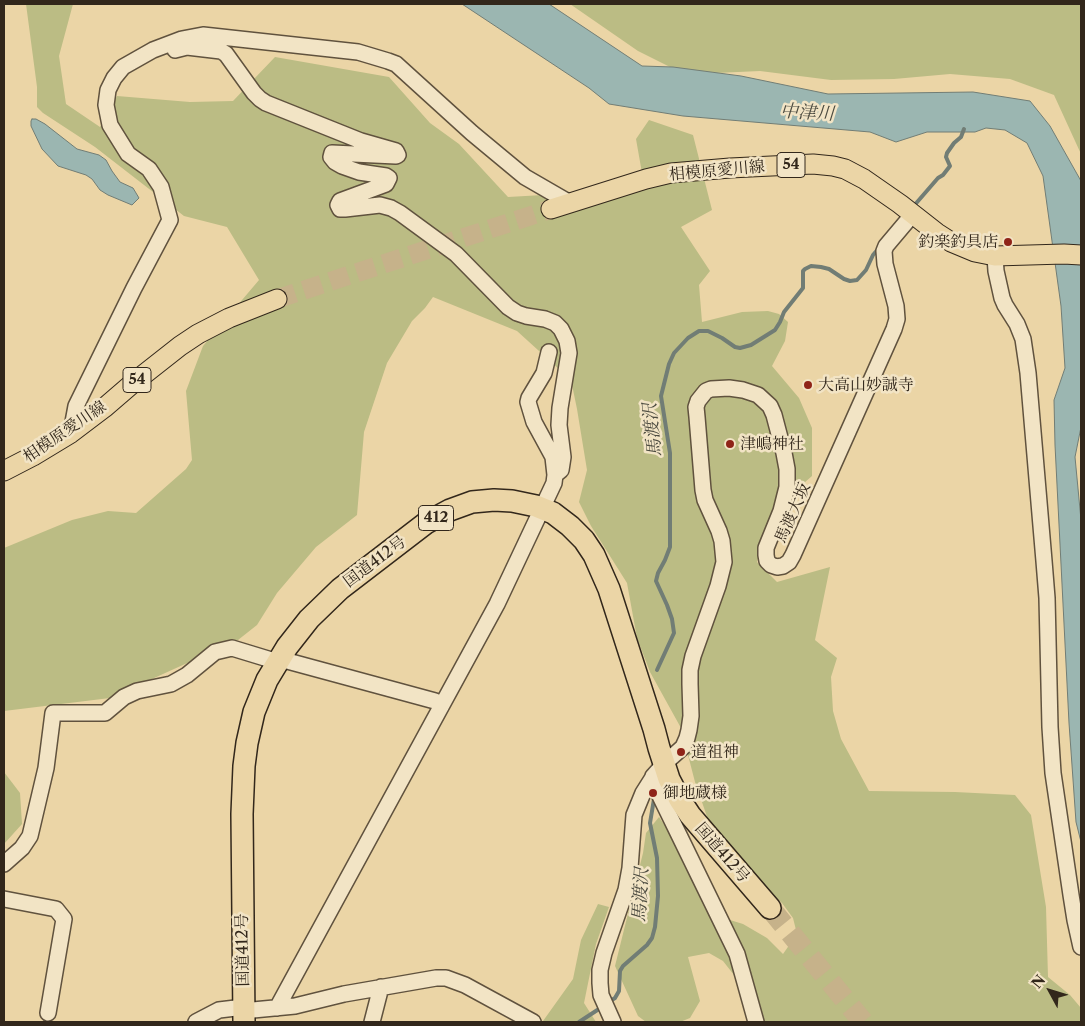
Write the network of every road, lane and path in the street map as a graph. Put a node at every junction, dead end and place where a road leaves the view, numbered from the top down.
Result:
1 (153, 50) junction
2 (570, 203) junction
3 (551, 209) tunnel mouth
4 (913, 214) junction
5 (1081, 255) edge
6 (1003, 256) junction
7 (277, 299) tunnel mouth
8 (549, 352) dead end
9 (71, 432) junction
10 (4, 471) edge
11 (555, 475) junction
12 (542, 509) junction
13 (279, 660) junction
14 (440, 706) junction
15 (659, 770) junction
16 (4, 864) edge
17 (4, 899) edge
18 (770, 908) tunnel mouth
19 (1081, 947) edge
20 (381, 987) junction
21 (277, 1008) junction
22 (48, 1013) dead end
23 (244, 1015) edge
24 (196, 1022) edge
25 (372, 1022) edge
26 (532, 1022) edge
27 (613, 1022) edge
28 (756, 1022) edge

1 - 2 street
1 - 9 street
1 - 11 street
2 - 3 main road, 相模原愛川線 / 54
2 - 4 main road, 相模原愛川線 / 54
4 - 6 main road, 相模原愛川線 / 54
4 - 15 street, 馬渡大坂
5 - 6 main road, 54
6 - 19 street
7 - 9 main road, 相模原愛川線 / 54
8 - 11 street
9 - 10 main road, 相模原愛川線 / 54
11 - 12 street
12 - 13 highway, 国道412号 / 412
12 - 14 street
12 - 15 highway, 国道412号 / 412
13 - 14 street
13 - 16 street
13 - 23 highway, 国道412号 / 412
14 - 21 street
15 - 18 highway, 国道412号 / 412
15 - 27 street
15 - 28 street
17 - 22 street
20 - 21 street
20 - 25 street
20 - 26 street
21 - 23 street
23 - 24 street

